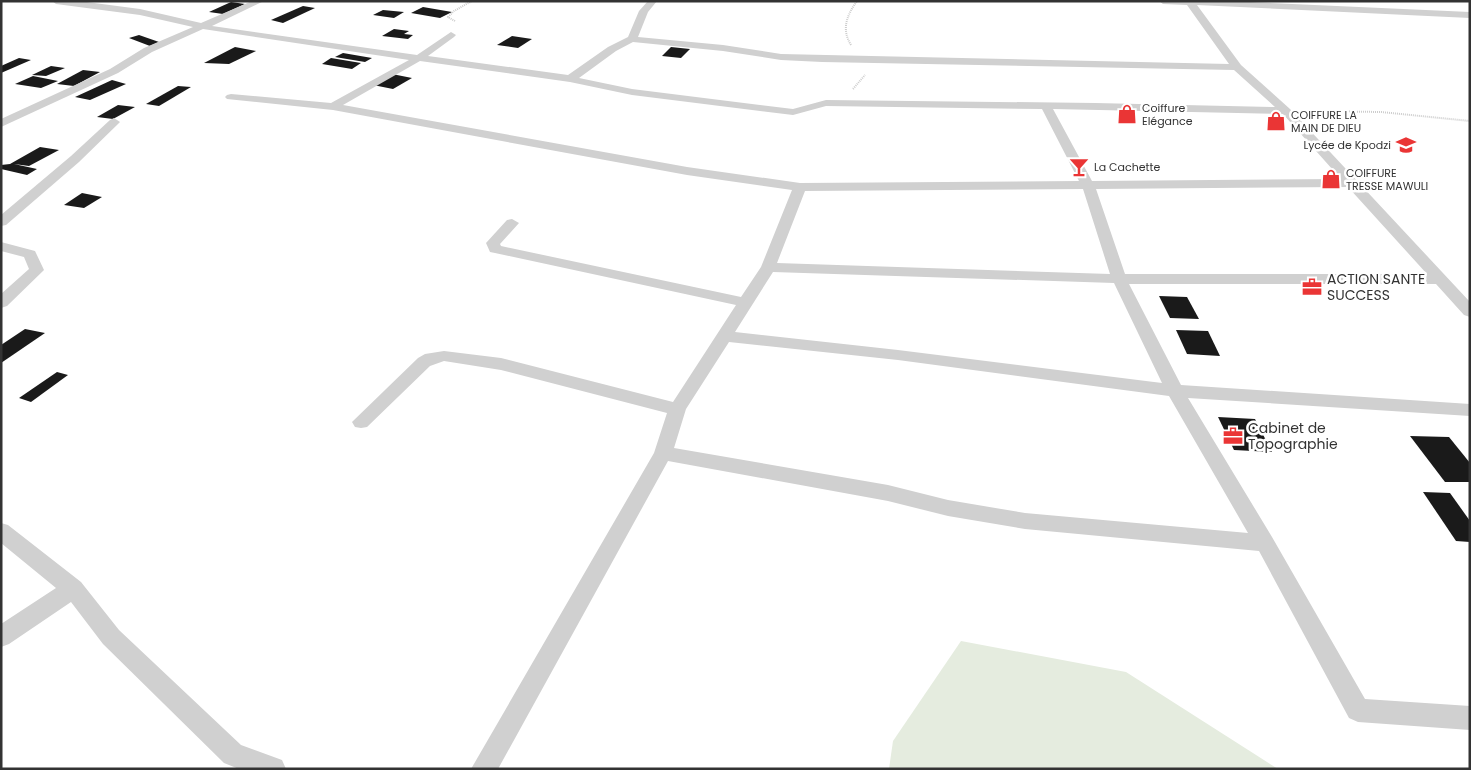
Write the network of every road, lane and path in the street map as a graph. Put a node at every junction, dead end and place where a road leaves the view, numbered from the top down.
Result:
1 (56, 1) edge
2 (260, 1) edge
3 (472, 1) edge
4 (652, 1) edge
5 (1163, 1) edge
6 (1189, 2) edge
7 (454, 11) dead end
8 (1470, 15) edge
9 (204, 26) junction
10 (451, 35) dead end
11 (632, 39) junction
12 (417, 58) junction
13 (1237, 67) junction
14 (570, 79) junction
15 (232, 97) dead end
16 (1046, 106) junction
17 (333, 107) junction
18 (1286, 111) junction
19 (1470, 121) edge
20 (114, 122) dead end
21 (1, 124) edge
22 (1353, 184) junction
23 (800, 187) junction
24 (1089, 187) junction
25 (1, 222) edge
26 (512, 223) dead end
27 (1, 246) edge
28 (768, 267) junction
29 (1119, 279) junction
30 (1441, 279) junction
31 (744, 302) junction
32 (1, 303) edge
33 (1470, 312) edge
34 (725, 336) junction
35 (1175, 391) junction
36 (677, 409) junction
37 (1470, 410) edge
38 (361, 422) dead end
39 (663, 453) junction
40 (1, 532) edge
41 (1264, 543) junction
42 (73, 589) junction
43 (1, 638) edge
44 (1470, 718) edge
45 (273, 769) edge
46 (484, 769) edge

1 - 9 street
2 - 9 street
3 - 7 path
4 - 11 street
5 - 6 street
6 - 8 street
6 - 13 street
9 - 12 street
9 - 21 street
10 - 12 street
11 - 13 street
11 - 14 street
12 - 14 street
12 - 17 street
13 - 18 street
14 - 16 street
15 - 17 street
16 - 18 street
16 - 24 street
17 - 23 street
18 - 19 path
18 - 22 street
20 - 25 street
22 - 24 street
22 - 30 street
23 - 24 street
23 - 28 street
24 - 29 street
26 - 31 street
27 - 32 street
28 - 29 street
28 - 31 street
29 - 30 street
29 - 35 street
30 - 33 street
31 - 34 street
34 - 35 street
34 - 36 street
35 - 37 street
35 - 41 street
36 - 38 street
36 - 39 street
39 - 41 street
39 - 46 street
40 - 42 street
41 - 44 street
42 - 43 street
42 - 45 street

